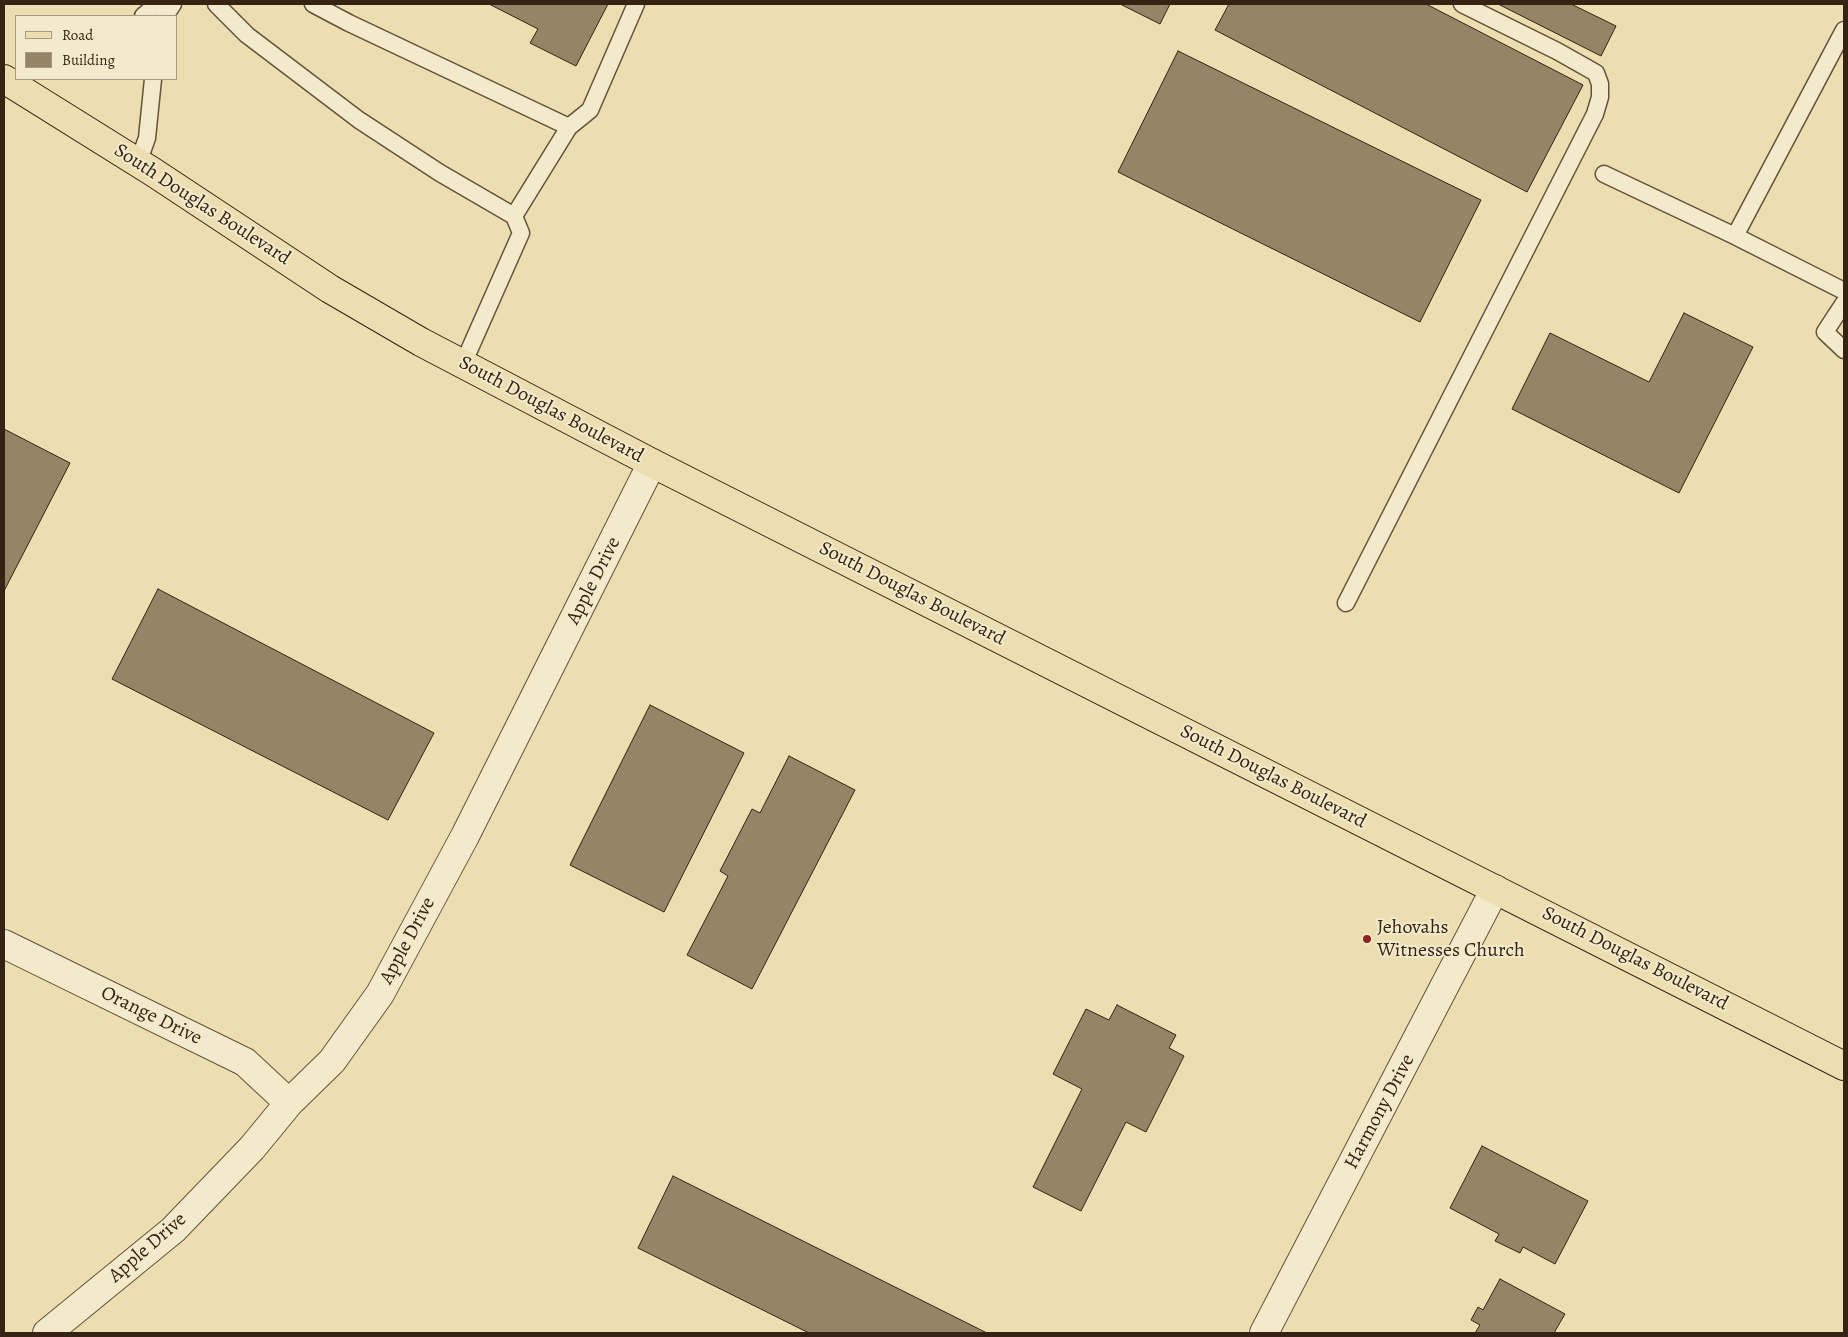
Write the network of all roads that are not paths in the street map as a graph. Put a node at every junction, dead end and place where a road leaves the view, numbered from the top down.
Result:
1 (157, 4) edge
2 (173, 4) edge
3 (216, 4) edge
4 (313, 4) edge
5 (636, 4) edge
6 (1462, 4) edge
7 (144, 15) edge
8 (166, 15) edge
9 (1844, 30) edge
10 (153, 80) edge
11 (18, 81) edge
12 (569, 127) junction
13 (138, 163) junction
14 (1604, 174) dead end
15 (514, 216) junction
16 (1735, 236) junction
17 (1844, 291) edge
18 (1844, 303) edge
19 (1844, 350) edge
20 (463, 364) junction
21 (652, 463) junction
22 (1346, 603) dead end
23 (1495, 889) junction
24 (4, 944) edge
25 (1844, 1066) edge
26 (288, 1103) junction
27 (47, 1333) edge
28 (1264, 1333) edge

1 - 7 lane
2 - 8 lane
3 - 15 lane
4 - 12 lane
5 - 12 lane
6 - 22 lane
9 - 16 lane
10 - 13 lane
11 - 13 main road, South Douglas Boulevard
12 - 15 lane
13 - 20 main road, South Douglas Boulevard
14 - 16 lane
15 - 20 lane
16 - 17 lane
18 - 19 lane
20 - 21 main road, South Douglas Boulevard
21 - 23 main road, South Douglas Boulevard
21 - 26 street, Apple Drive
23 - 25 main road, South Douglas Boulevard
23 - 28 street, Harmony Drive
24 - 26 street, Orange Drive
26 - 27 street, Apple Drive

